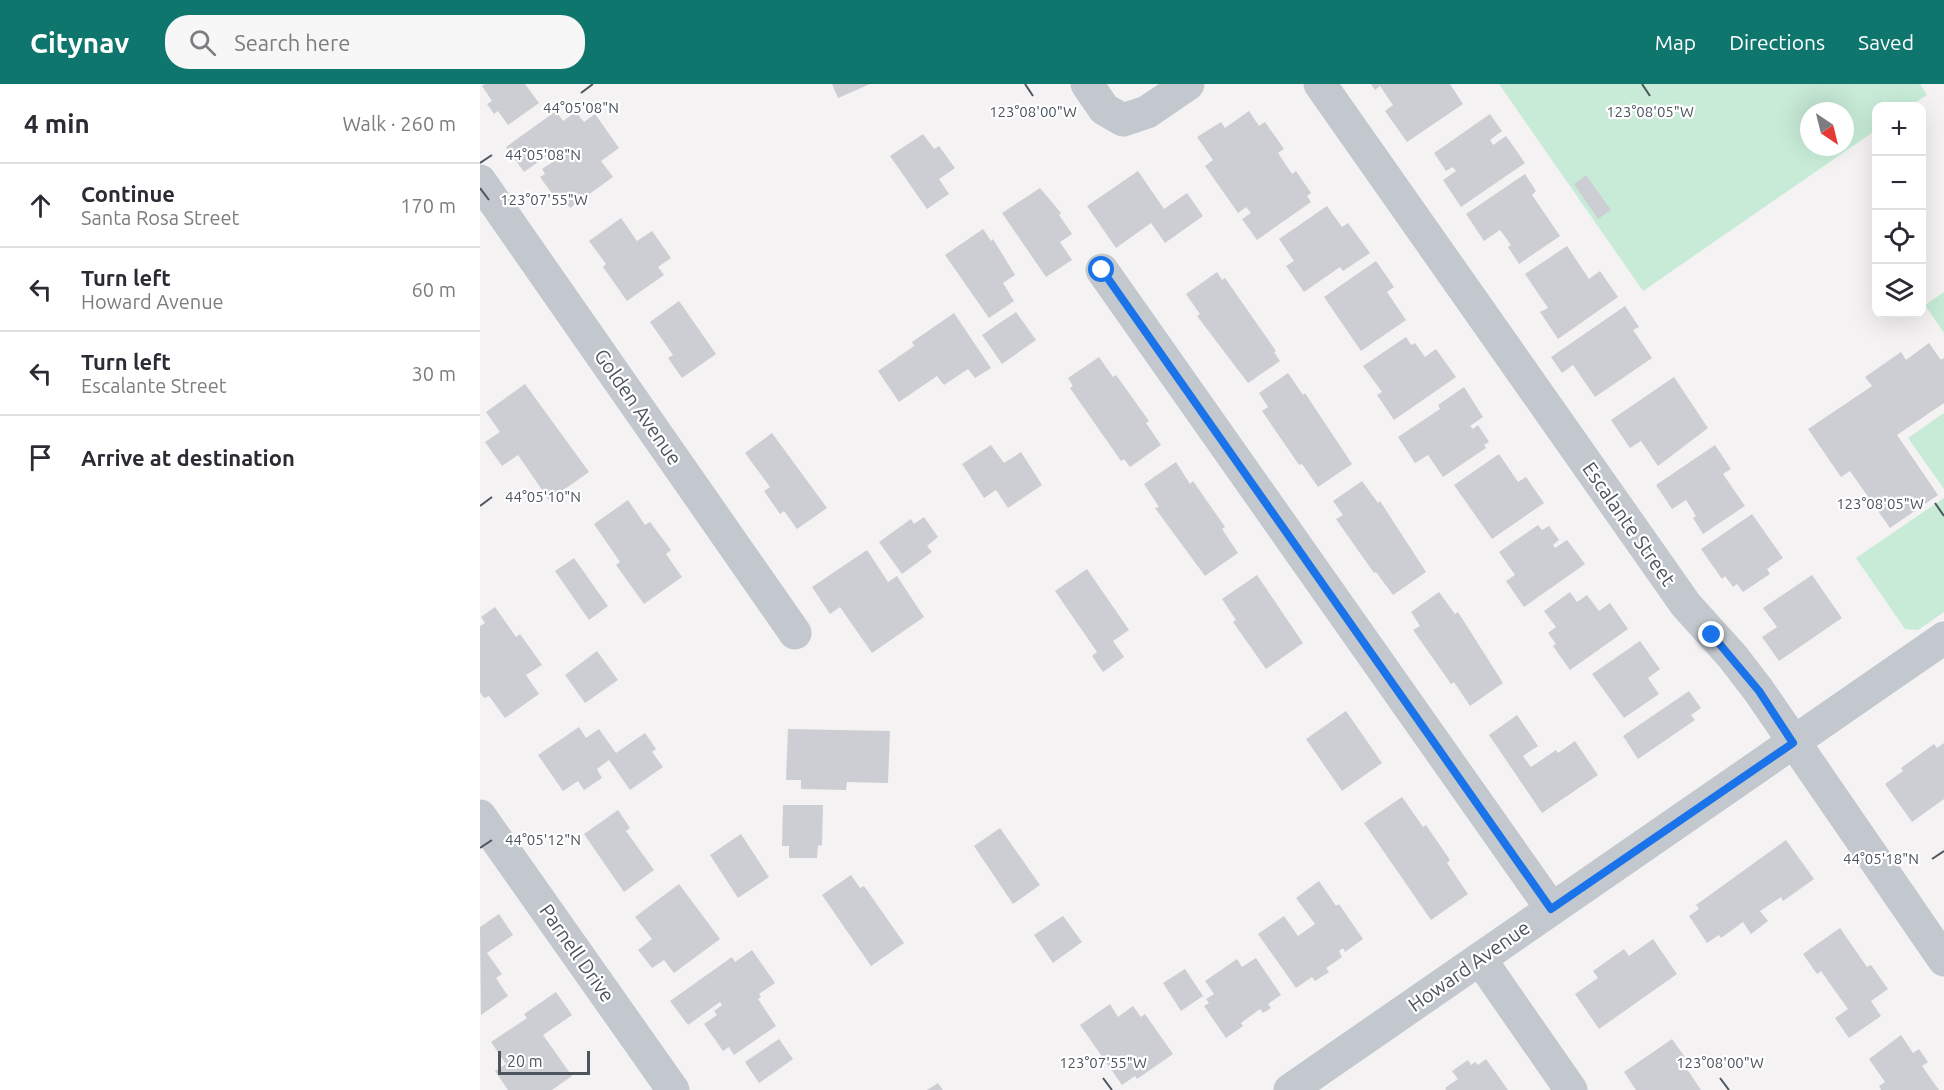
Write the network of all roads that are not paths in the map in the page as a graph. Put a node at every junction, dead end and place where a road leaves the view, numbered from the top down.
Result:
1 (1087, 84) edge
2 (1188, 84) edge
3 (1320, 84) edge
4 (480, 181) edge
5 (1102, 270) dead end
6 (795, 633) dead end
7 (1944, 638) edge
8 (1793, 743) junction
9 (480, 816) edge
10 (1551, 909) junction
11 (1480, 959) junction
12 (1944, 960) edge
13 (673, 1090) edge
14 (1290, 1090) edge
15 (1571, 1090) edge

1 - 2 street
3 - 8 street, Escalante Street
4 - 6 street, Golden Avenue
5 - 10 street
7 - 8 street, Howard Avenue
8 - 10 street, Howard Avenue
8 - 12 street, Escalante Street
9 - 13 street, Parnell Drive
10 - 11 street, Howard Avenue
11 - 14 street, Howard Avenue
11 - 15 street

